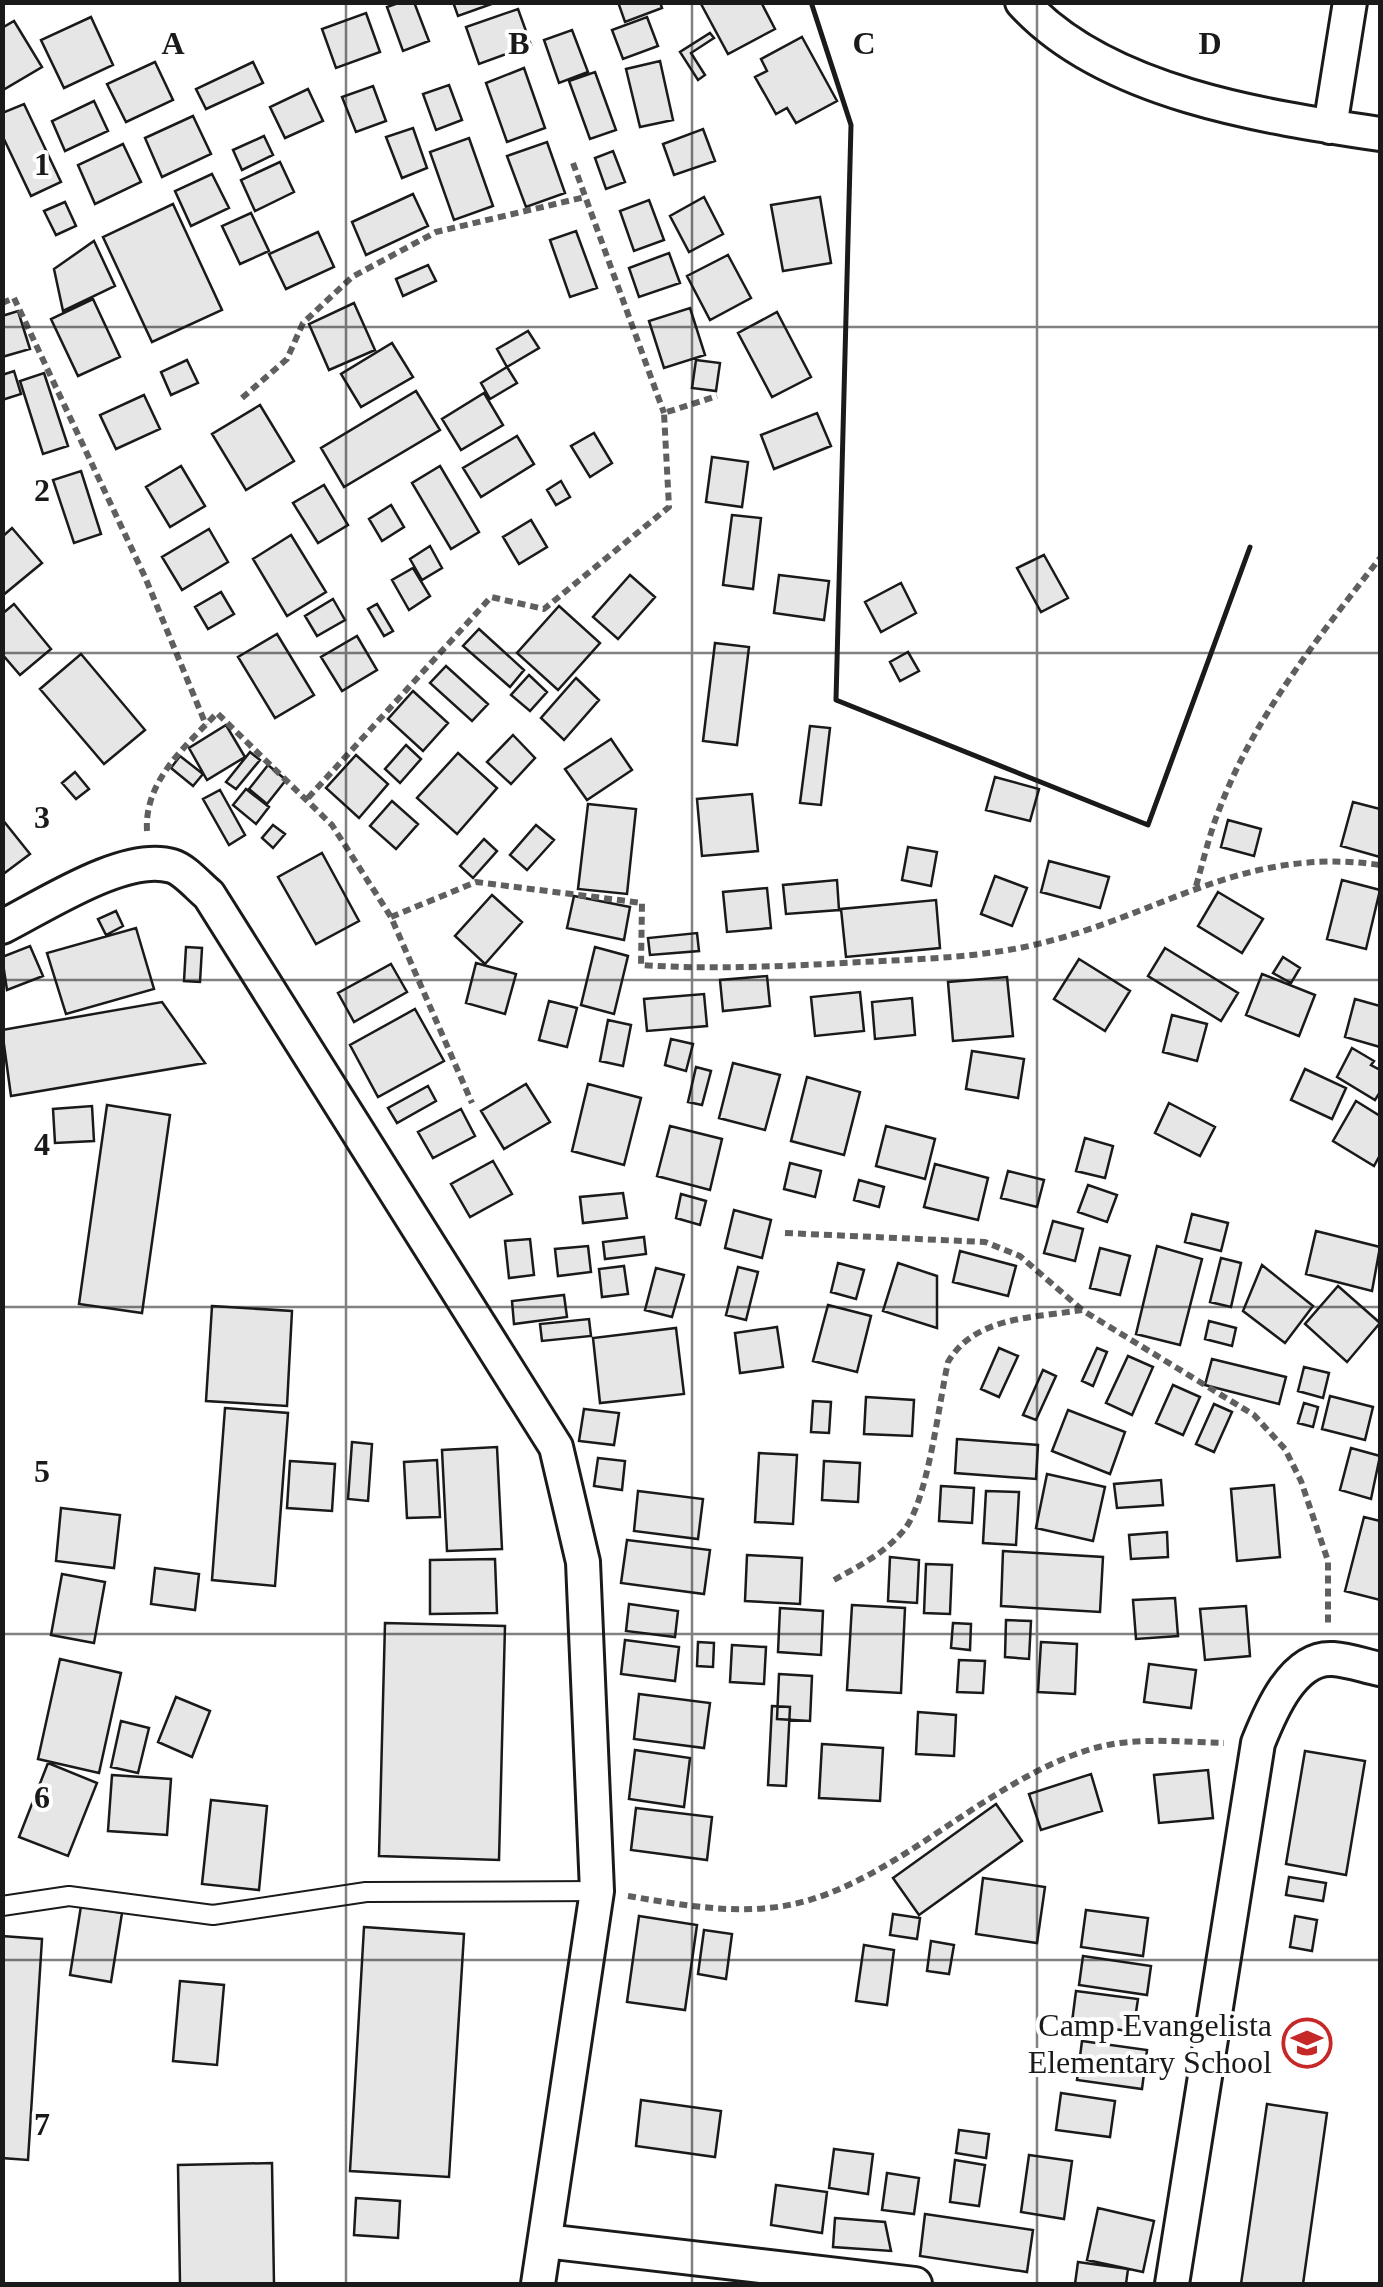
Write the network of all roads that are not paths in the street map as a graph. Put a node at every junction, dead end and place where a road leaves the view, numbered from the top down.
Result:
1 (1022, 2) edge
2 (1350, 2) edge
3 (1330, 127) junction
4 (1380, 134) edge
5 (2, 927) edge
6 (1380, 1669) edge
7 (597, 1892) junction
8 (2, 1906) edge
9 (545, 2241) junction
10 (538, 2284) edge
11 (915, 2284) edge
12 (1172, 2284) edge

1 - 3 street
2 - 3 street
3 - 4 street
5 - 7 street
6 - 12 street
7 - 8 lane
7 - 9 street
9 - 10 street
9 - 11 street

